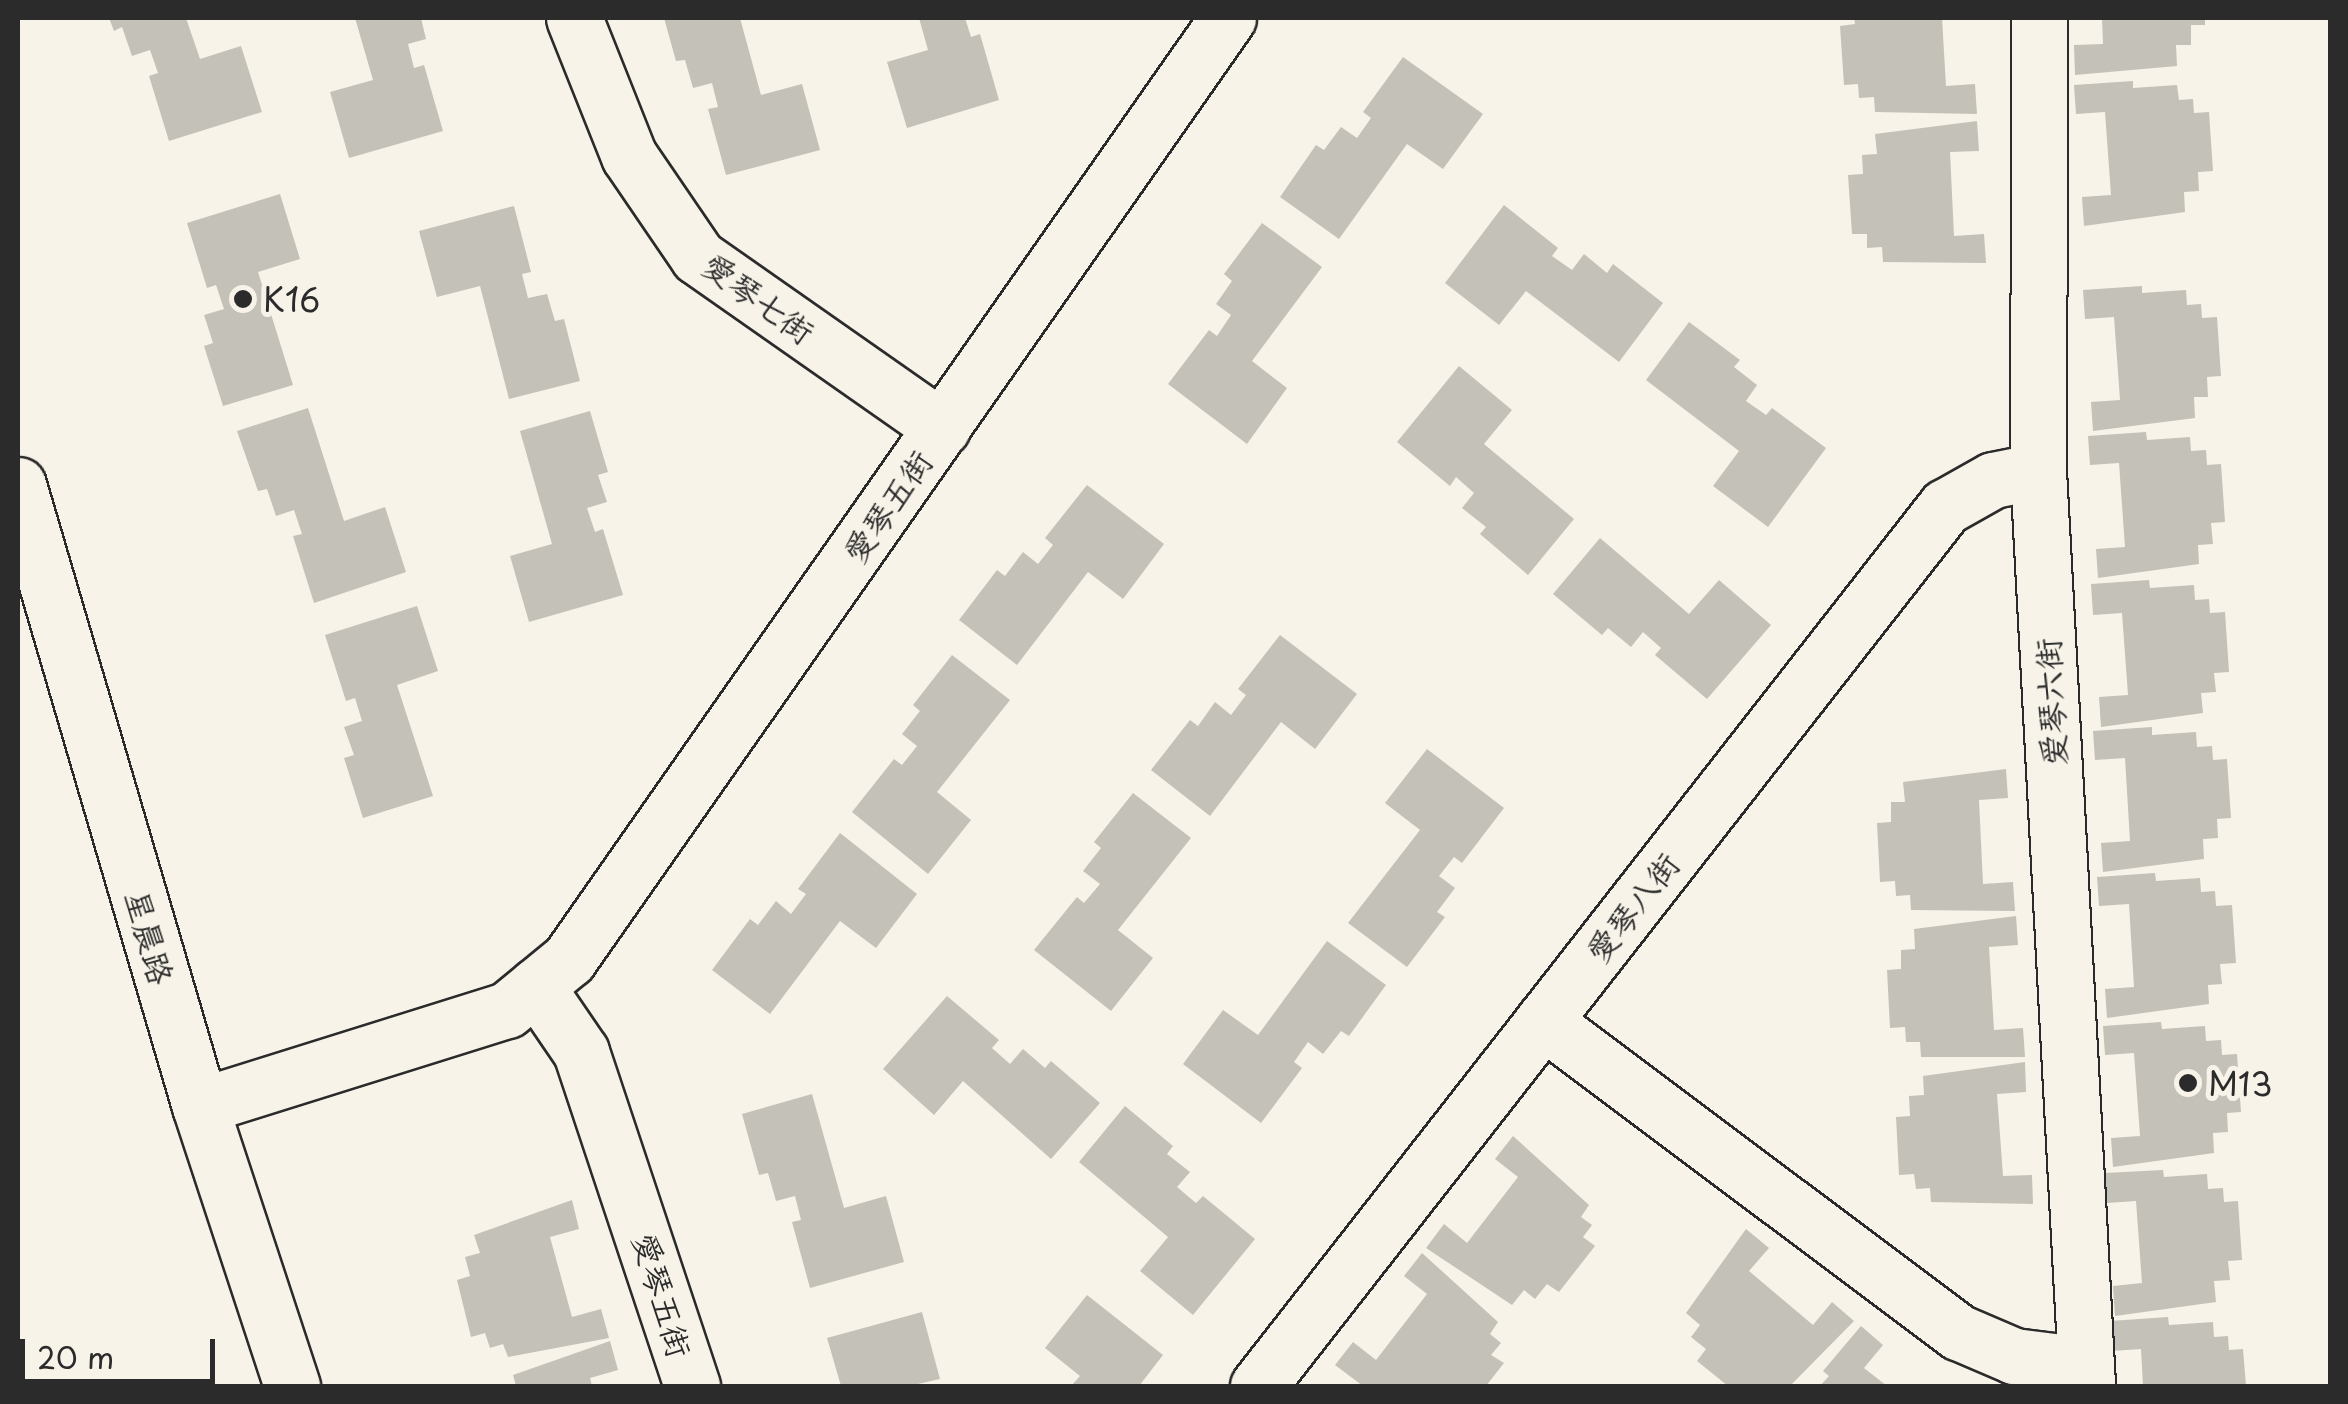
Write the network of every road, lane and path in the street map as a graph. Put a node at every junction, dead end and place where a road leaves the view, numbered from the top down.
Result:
1 (574, 18) edge
2 (1228, 18) edge
3 (2038, 18) edge
4 (942, 428) junction
5 (2038, 471) junction
6 (18, 485) edge
7 (536, 986) junction
8 (1543, 1022) junction
9 (200, 1106) junction
10 (2086, 1376) edge
11 (292, 1386) edge
12 (692, 1386) edge
13 (1258, 1386) edge

1 - 4 street, 愛琴七街
2 - 4 street, 愛琴五街
3 - 5 street, 爱琴六街
4 - 7 street, 愛琴五街
5 - 8 street, 愛琴八街
5 - 10 street, 爱琴六街
6 - 9 street, 星晨路
7 - 9 street, 愛琴五街
7 - 12 street, 愛琴五街
8 - 10 street
8 - 13 street, 愛琴八街
9 - 11 street, 星晨路

